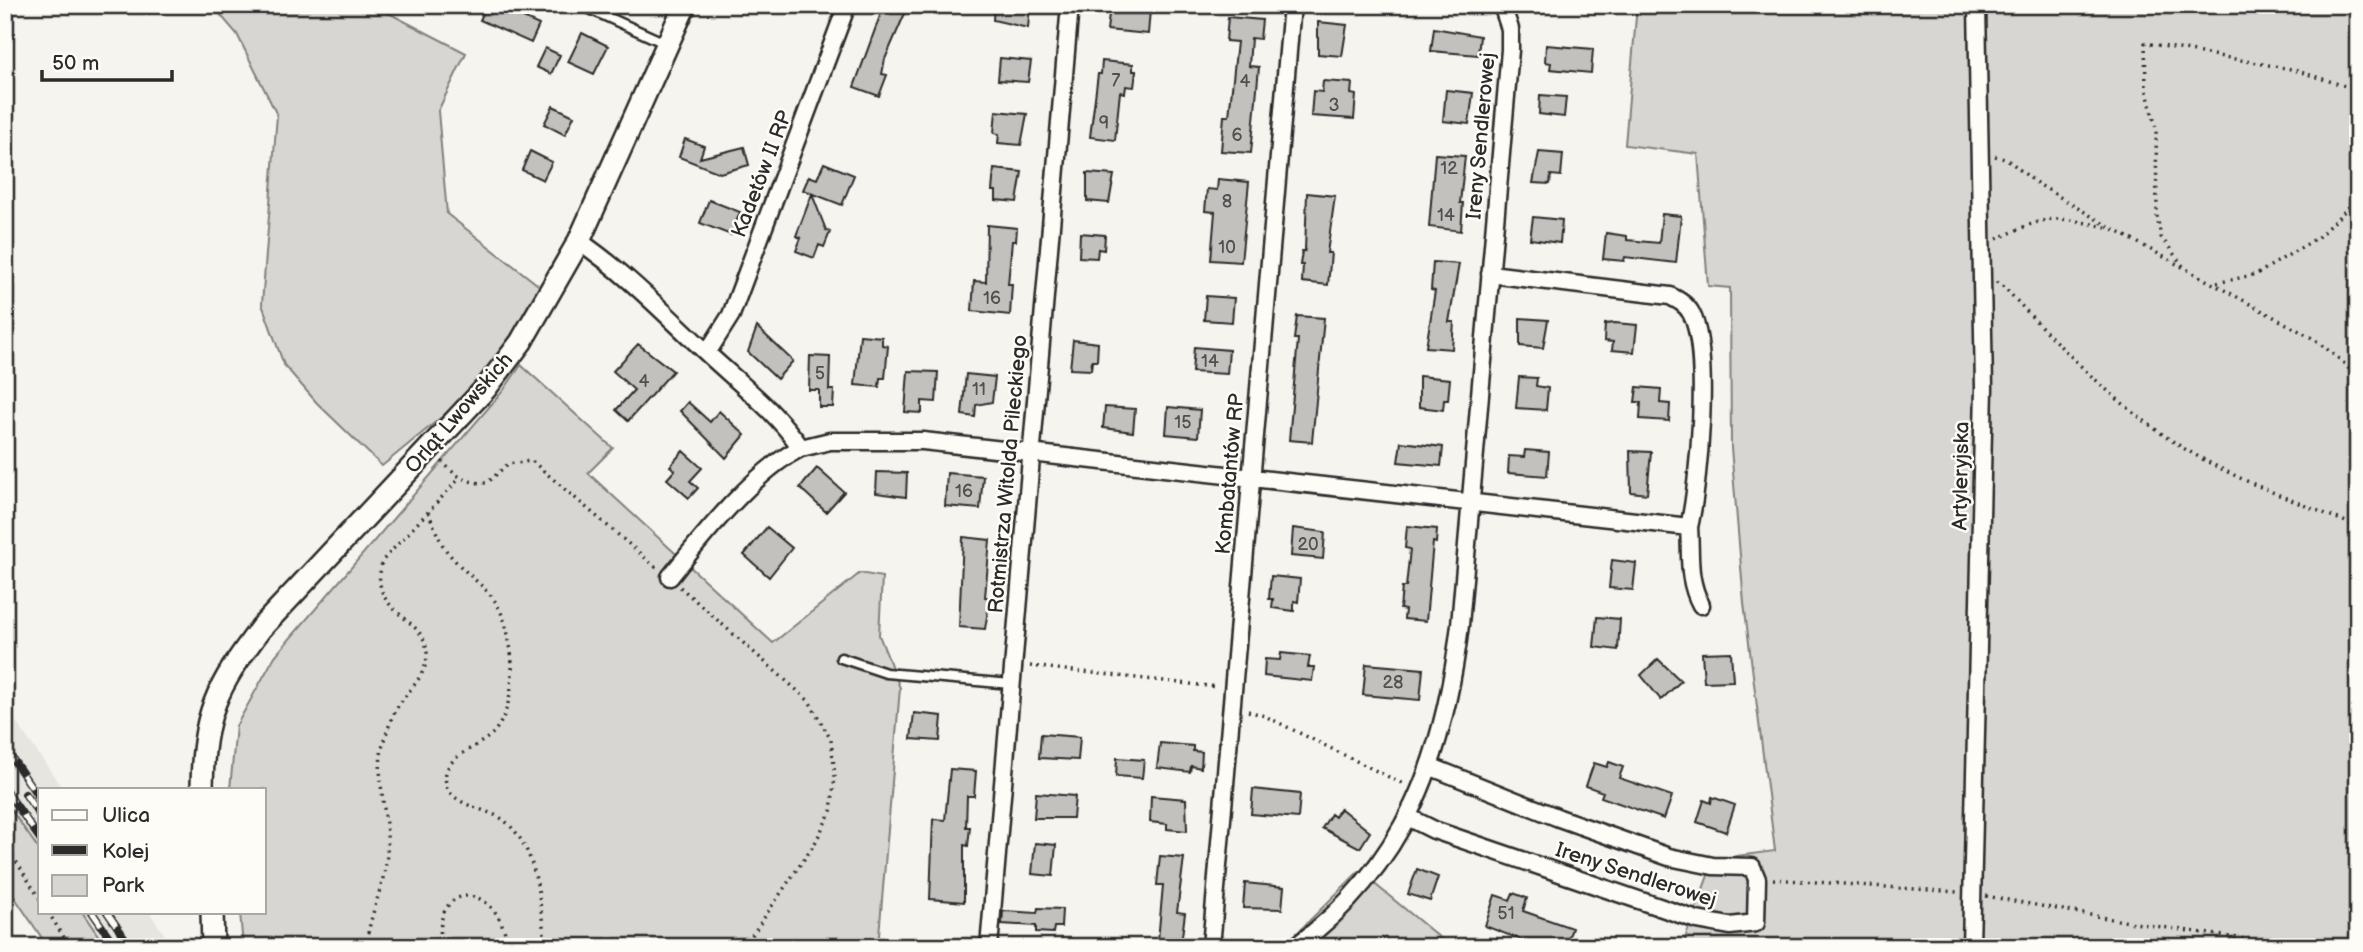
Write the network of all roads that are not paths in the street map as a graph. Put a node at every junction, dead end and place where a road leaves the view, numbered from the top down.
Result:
1 (581, 5) edge
2 (685, 5) edge
3 (847, 5) edge
4 (1070, 5) edge
5 (1292, 5) edge
6 (1498, 5) edge
7 (1977, 5) edge
8 (667, 44) junction
9 (579, 241) junction
10 (1490, 274) junction
11 (708, 354) junction
12 (801, 448) junction
13 (1031, 453) junction
14 (1251, 477) junction
15 (1471, 502) junction
16 (1689, 527) junction
17 (670, 577) road end
18 (1701, 605) dead end
19 (841, 658) dead end
20 (1011, 684) junction
21 (1429, 766) junction
22 (202, 788) edge
23 (1408, 817) junction
24 (212, 914) edge
25 (213, 947) edge
26 (989, 947) edge
27 (1211, 947) edge
28 (1295, 947) edge
29 (1971, 947) edge

1 - 8 lane
2 - 8 street, Orląt Lwowskich
3 - 11 street, Kadetów II RP
4 - 13 street, Rotmistrza Witolda Pileckiego
5 - 14 street, Kombatantów RP
6 - 10 street, Ireny Sendlerowej
7 - 29 street, Artyleryjska
8 - 9 street, Orląt Lwowskich
9 - 11 street
9 - 22 street, Orląt Lwowskich
10 - 15 street, Ireny Sendlerowej
10 - 16 street
11 - 12 street
12 - 13 street
12 - 17 street
13 - 14 street
13 - 20 street, Rotmistrza Witolda Pileckiego
14 - 15 street
14 - 27 street, Kombatantów RP
15 - 16 street
15 - 21 street, Ireny Sendlerowej
16 - 18 street
19 - 20 lane
20 - 26 street, Rotmistrza Witolda Pileckiego
21 - 23 street, Ireny Sendlerowej
21 - 23 street, Ireny Sendlerowej
23 - 28 street, Ireny Sendlerowej
24 - 25 street

